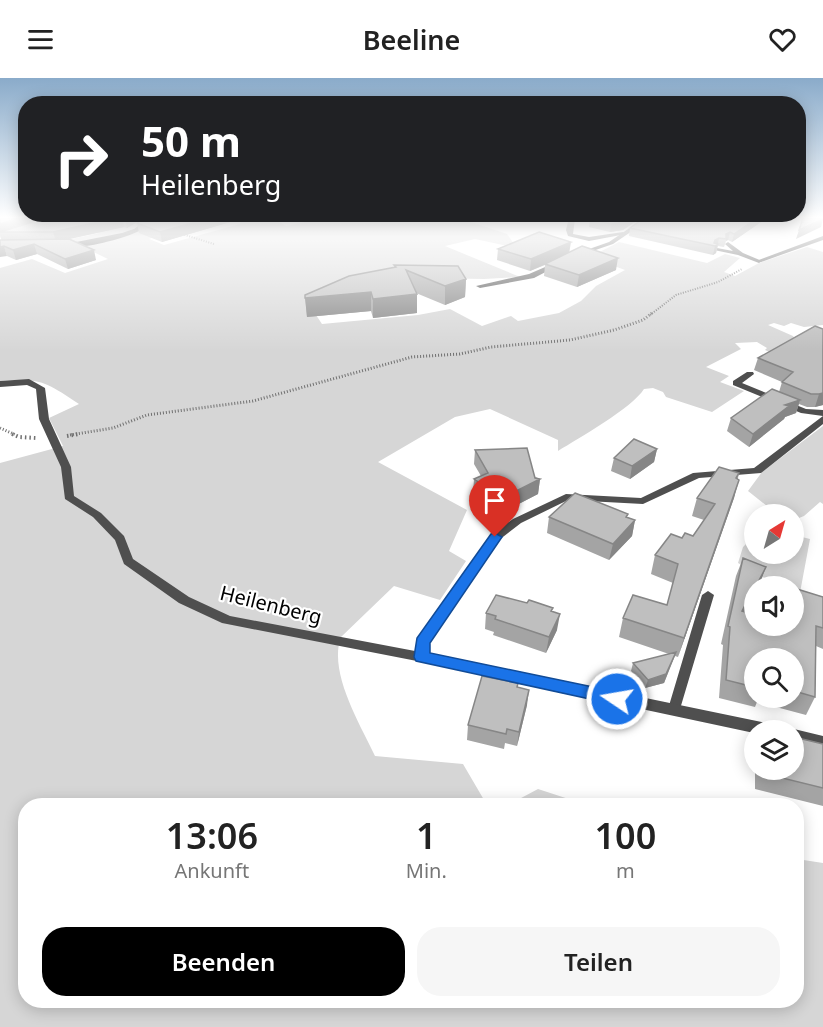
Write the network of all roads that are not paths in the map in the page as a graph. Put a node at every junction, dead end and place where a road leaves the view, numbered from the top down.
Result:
1 (561, 262) edge
2 (480, 286) dead end
3 (750, 374) dead end
4 (0, 384) edge
5 (823, 413) edge
6 (823, 419) edge
7 (708, 595) dead end
8 (422, 657) junction
9 (674, 709) junction
10 (744, 724) edge
11 (804, 737) edge
12 (823, 742) edge

1 - 2 street
3 - 5 lane
4 - 8 street, Heilenberg
6 - 8 street
7 - 9 lane
8 - 9 street, Heilenberg
9 - 10 street, Heilenberg
11 - 12 street

